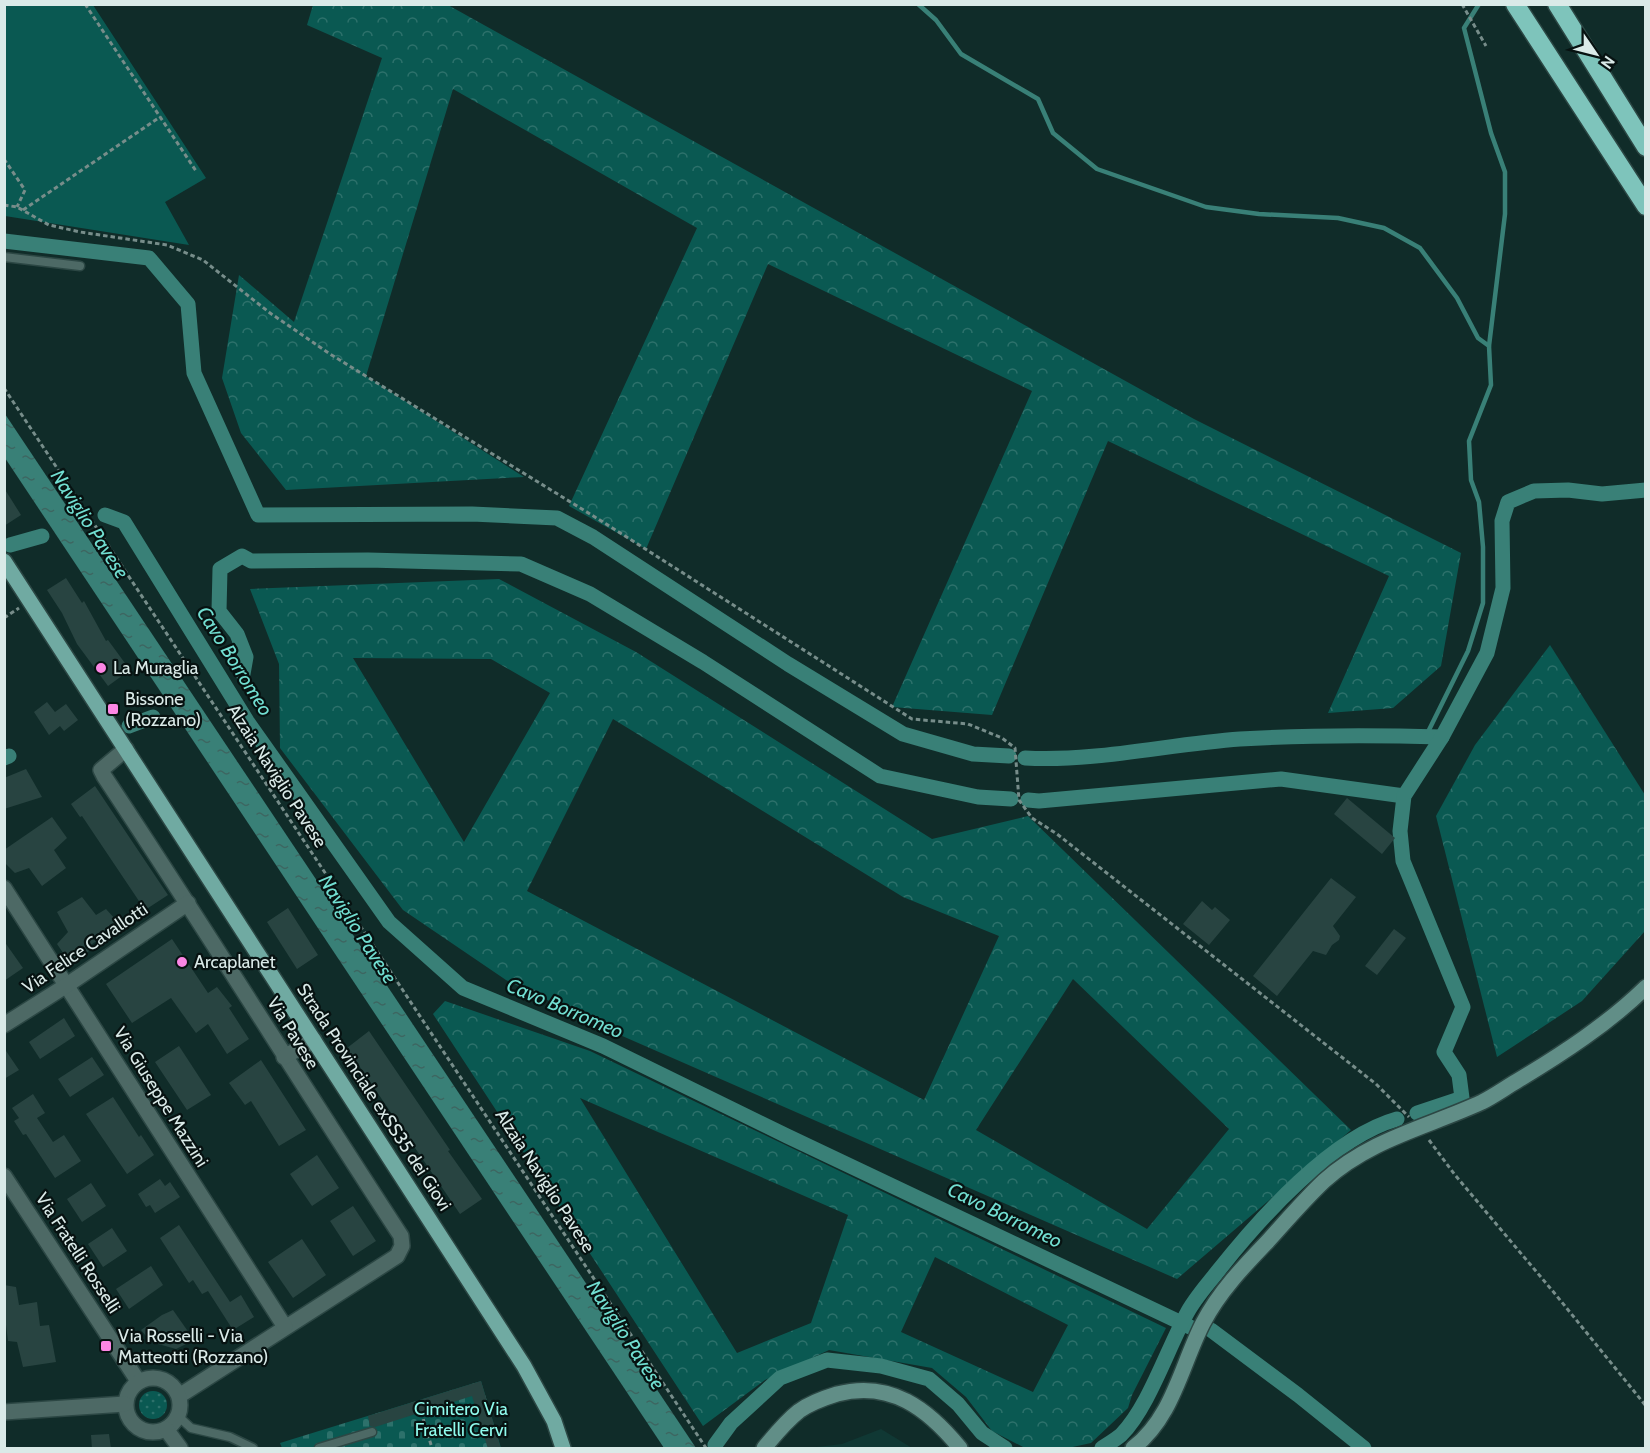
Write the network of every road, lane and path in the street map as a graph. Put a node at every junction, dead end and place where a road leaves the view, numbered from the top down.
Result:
1 (85, 4) edge
2 (1462, 4) edge
3 (1515, 4) edge
4 (1557, 4) edge
5 (1486, 46) dead end
6 (160, 117) junction
7 (1646, 147) edge
8 (4, 159) edge
9 (196, 171) dead end
10 (4, 205) edge
11 (1646, 206) edge
12 (17, 207) junction
13 (23, 210) junction
14 (4, 257) edge
15 (80, 266) dead end
16 (4, 388) edge
17 (4, 561) edge
18 (126, 750) junction
19 (4, 888) edge
20 (188, 903) junction
21 (67, 985) junction
22 (1646, 987) edge
23 (4, 1025) edge
24 (314, 1040) junction
25 (284, 1057) junction
26 (1419, 1126) junction
27 (4, 1176) edge
28 (285, 1328) junction
29 (138, 1381) junction
30 (179, 1396) junction
31 (125, 1404) junction
32 (1646, 1406) edge
33 (4, 1412) edge
34 (421, 1412) dead end
35 (178, 1416) junction
36 (166, 1429) junction
37 (372, 1432) dead end
38 (180, 1449) edge
39 (253, 1449) edge
40 (319, 1449) edge
41 (432, 1449) edge
42 (563, 1449) edge
43 (706, 1449) edge
44 (764, 1449) edge
45 (960, 1449) edge
46 (1133, 1449) edge

1 - 6 path
2 - 5 path
3 - 11 highway
4 - 7 highway
6 - 9 path
6 - 13 path
8 - 12 path
10 - 12 path
12 - 13 path
13 - 26 path
14 - 15 lane
16 - 43 path, Alzaia Naviglio Pavese
17 - 18 main road, Strada Provinciale exSS35 dei Giovi
18 - 20 street, Via Pavese
18 - 24 main road, Strada Provinciale exSS35 dei Giovi
19 - 21 street, Via Giuseppe Mazzini
20 - 21 street, Via Felice Cavallotti
20 - 25 street, Via Pavese
21 - 23 street, Via Felice Cavallotti
21 - 28 street, Via Giuseppe Mazzini
22 - 26 street
24 - 25 street
24 - 42 main road, Strada Provinciale exSS35 dei Giovi
25 - 28 street, Via Pavese
26 - 32 path
26 - 46 street
27 - 29 street, Via Fratelli Rosselli
28 - 30 street
29 - 30 street
29 - 31 street
30 - 35 street
31 - 33 street
31 - 36 street
34 - 41 path
35 - 36 street
35 - 39 lane
36 - 38 street
37 - 40 lane
44 - 45 street

